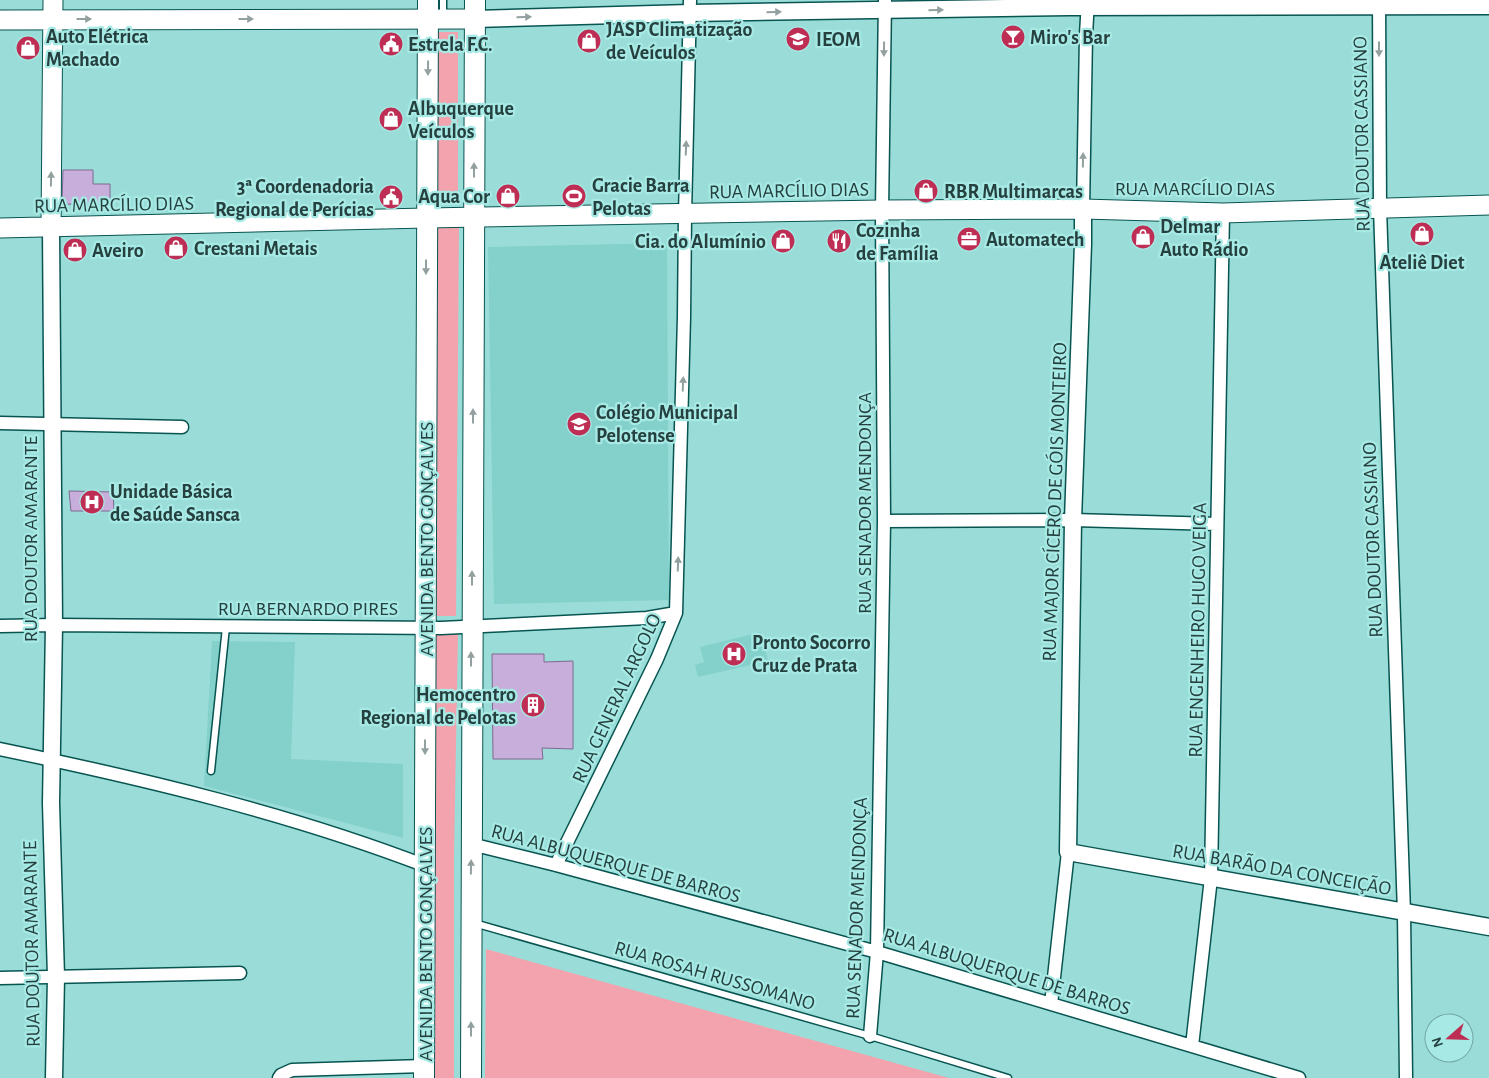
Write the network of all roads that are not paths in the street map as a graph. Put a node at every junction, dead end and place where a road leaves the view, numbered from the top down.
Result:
1 (53, 0) edge
2 (443, 0) edge
3 (1088, 4) edge
4 (1379, 4) edge
5 (885, 5) edge
6 (690, 6) edge
7 (1489, 6) edge
8 (475, 9) edge
9 (433, 13) edge
10 (53, 19) junction
11 (0, 20) edge
12 (1489, 205) edge
13 (1380, 208) junction
14 (1082, 209) junction
15 (882, 210) junction
16 (1223, 213) junction
17 (684, 215) junction
18 (426, 218) junction
19 (474, 218) junction
20 (0, 228) edge
21 (51, 228) junction
22 (0, 423) edge
23 (53, 425) junction
24 (182, 426) dead end
25 (1073, 520) junction
26 (884, 521) junction
27 (1217, 524) junction
28 (676, 613) junction
29 (54, 624) junction
30 (0, 626) edge
31 (226, 627) junction
32 (471, 627) junction
33 (425, 628) junction
34 (0, 749) edge
35 (51, 760) junction
36 (211, 771) dead end
37 (471, 844) junction
38 (1068, 852) junction
39 (556, 865) junction
40 (426, 866) junction
41 (1211, 878) junction
42 (1404, 913) junction
43 (470, 922) junction
44 (1489, 927) edge
45 (877, 952) junction
46 (240, 973) dead end
47 (56, 977) junction
48 (0, 978) edge
49 (1052, 1004) junction
50 (870, 1036) junction
51 (1192, 1046) junction
52 (424, 1072) edge
53 (54, 1078) edge
54 (280, 1078) edge
55 (471, 1078) edge
56 (1008, 1078) edge
57 (1298, 1078) edge
58 (1406, 1078) edge

1 - 10 main road, RUA DOUTOR AMARANTE
2 - 9 lane
3 - 4 street
5 -> 3 street
14 -> 3 street, RUA MAJOR CÍCERO DE GÓIS MONTEIRO
4 - 7 street
4 -> 13 street, RUA DOUTOR CASSIANO
6 -> 5 street
5 -> 15 street, RUA SENADOR MENDONÇA
8 -> 6 street
17 -> 6 street, RUA GENERAL ARGOLO
8 - 9 main road
19 -> 8 main road
10 -> 9 main road
9 -> 18 main road, AVENIDA BENTO GONÇALVES
10 - 11 main road
21 -> 10 main road, RUA DOUTOR AMARANTE
12 - 13 main road, RUA MARCÍLIO DIAS
13 - 16 main road, RUA MARCÍLIO DIAS
13 - 42 street, RUA DOUTOR CASSIANO
14 - 15 main road, RUA MARCÍLIO DIAS
14 - 16 main road, RUA MARCÍLIO DIAS
14 - 25 street, RUA MAJOR CÍCERO DE GÓIS MONTEIRO
15 - 17 main road, RUA MARCÍLIO DIAS
15 - 26 street, RUA SENADOR MENDONÇA
16 - 27 street, RUA ENGENHEIRO HUGO VEIGA
17 - 19 main road, RUA MARCÍLIO DIAS
28 -> 17 street, RUA GENERAL ARGOLO
18 - 19 main road, RUA MARCÍLIO DIAS
18 - 21 main road, RUA MARCÍLIO DIAS
18 -> 33 main road, AVENIDA BENTO GONÇALVES
32 -> 19 main road
20 - 21 main road, RUA MARCÍLIO DIAS
21 - 23 street, RUA DOUTOR AMARANTE
22 - 23 street
23 - 24 street
23 - 29 street, RUA DOUTOR AMARANTE
25 - 26 street
25 - 27 street
25 - 38 street, RUA MAJOR CÍCERO DE GÓIS MONTEIRO
26 - 45 street, RUA SENADOR MENDONÇA
27 - 41 street, RUA ENGENHEIRO HUGO VEIGA
28 - 32 street, RUA BERNARDO PIRES
28 - 39 street, RUA GENERAL ARGOLO
29 - 30 street, RUA BERNARDO PIRES
29 - 31 street, RUA BERNARDO PIRES
29 - 35 street, RUA DOUTOR AMARANTE
31 - 33 street, RUA BERNARDO PIRES
31 - 36 lane
32 - 33 street, RUA BERNARDO PIRES
37 -> 32 main road
33 -> 40 main road, AVENIDA BENTO GONÇALVES
34 - 35 street
35 - 40 street
35 - 47 street, RUA DOUTOR AMARANTE
37 - 39 street, RUA ALBUQUERQUE DE BARROS
43 -> 37 main road
38 - 41 street, RUA BARÃO DA CONCEIÇÃO
38 - 49 street, RUA MAJOR CÍCERO DE GÓIS MONTEIRO
39 - 45 street, RUA ALBUQUERQUE DE BARROS
40 - 52 main road, AVENIDA BENTO GONÇALVES
41 - 42 street, RUA BARÃO DA CONCEIÇÃO
41 - 51 street, RUA ENGENHEIRO HUGO VEIGA
42 - 44 street, RUA BARÃO DA CONCEIÇÃO
42 - 58 street, RUA DOUTOR CASSIANO
43 - 50 lane, RUA ROSAH RUSSOMANO
55 -> 43 main road
45 - 49 street, RUA ALBUQUERQUE DE BARROS
45 - 50 street, RUA SENADOR MENDONÇA
46 - 47 street
47 - 48 street
47 - 53 street, RUA DOUTOR AMARANTE
49 - 51 street, RUA ALBUQUERQUE DE BARROS
50 - 56 lane, RUA ROSAH RUSSOMANO
51 - 57 street, RUA ALBUQUERQUE DE BARROS
52 - 54 street

